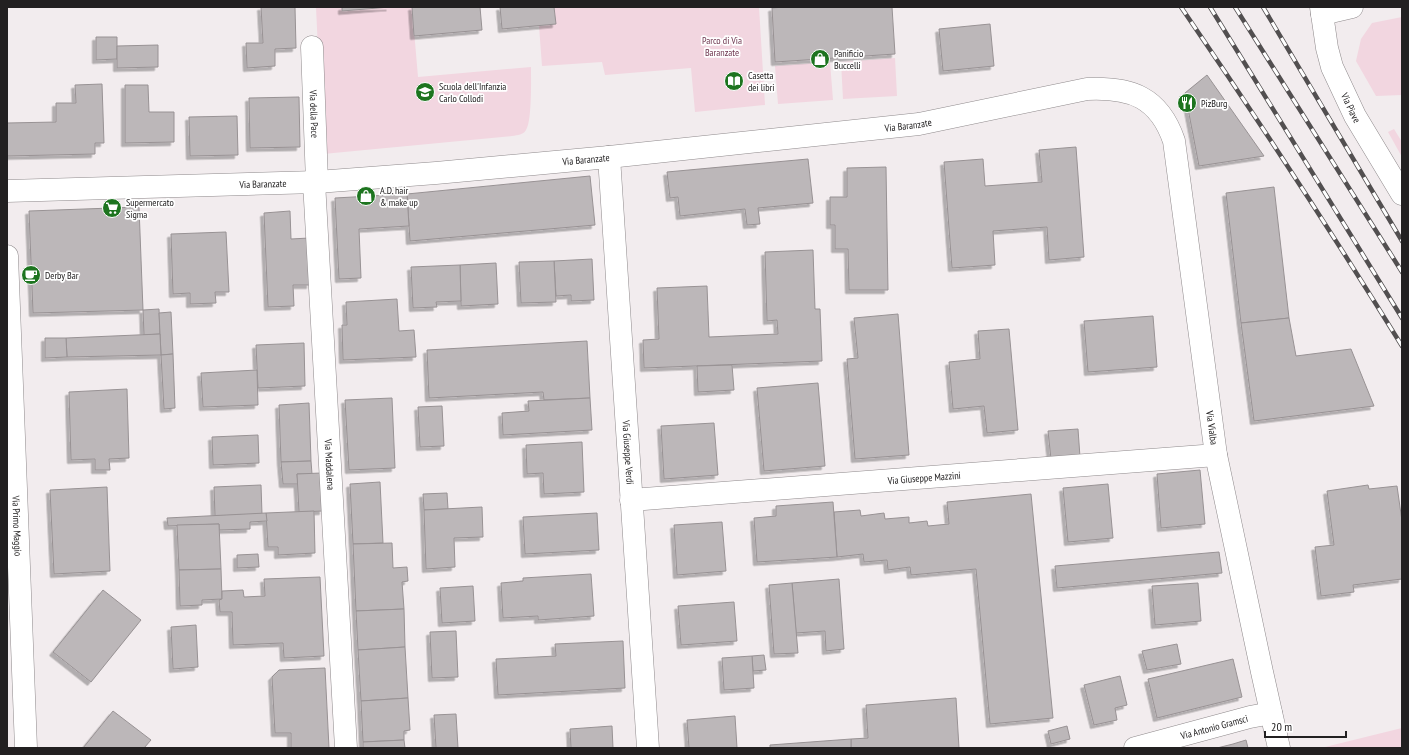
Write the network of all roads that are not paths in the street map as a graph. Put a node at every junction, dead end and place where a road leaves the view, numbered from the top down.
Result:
1 (1352, 7) edge
2 (1321, 10) edge
3 (312, 47) dead end
4 (1156, 108) joint
5 (609, 157) junction
6 (316, 182) junction
7 (7, 191) edge
8 (1402, 194) edge
9 (7, 256) edge
10 (1216, 455) junction
11 (631, 500) junction
12 (1271, 713) junction
13 (26, 748) edge
14 (346, 748) edge
15 (648, 748) edge
16 (1135, 748) edge
17 (1279, 748) edge

1 - 2 street
2 - 8 street, Via Piave
3 - 6 street, Via della Pace
4 - 5 street, Via Baranzate
4 - 10 street, Via Vialba
5 - 6 street, Via Baranzate
5 - 11 street, Via Giuseppe Verdi
6 - 7 street, Via Baranzate
6 - 14 street, Via Maddalena
9 - 13 street, Via Primo Maggio
10 - 11 street, Via Giuseppe Mazzini
10 - 12 street, Via Vialba
11 - 15 street, Via Giuseppe Verdi
12 - 16 street, Via Antonio Gramsci
12 - 17 street, Via Vialba

